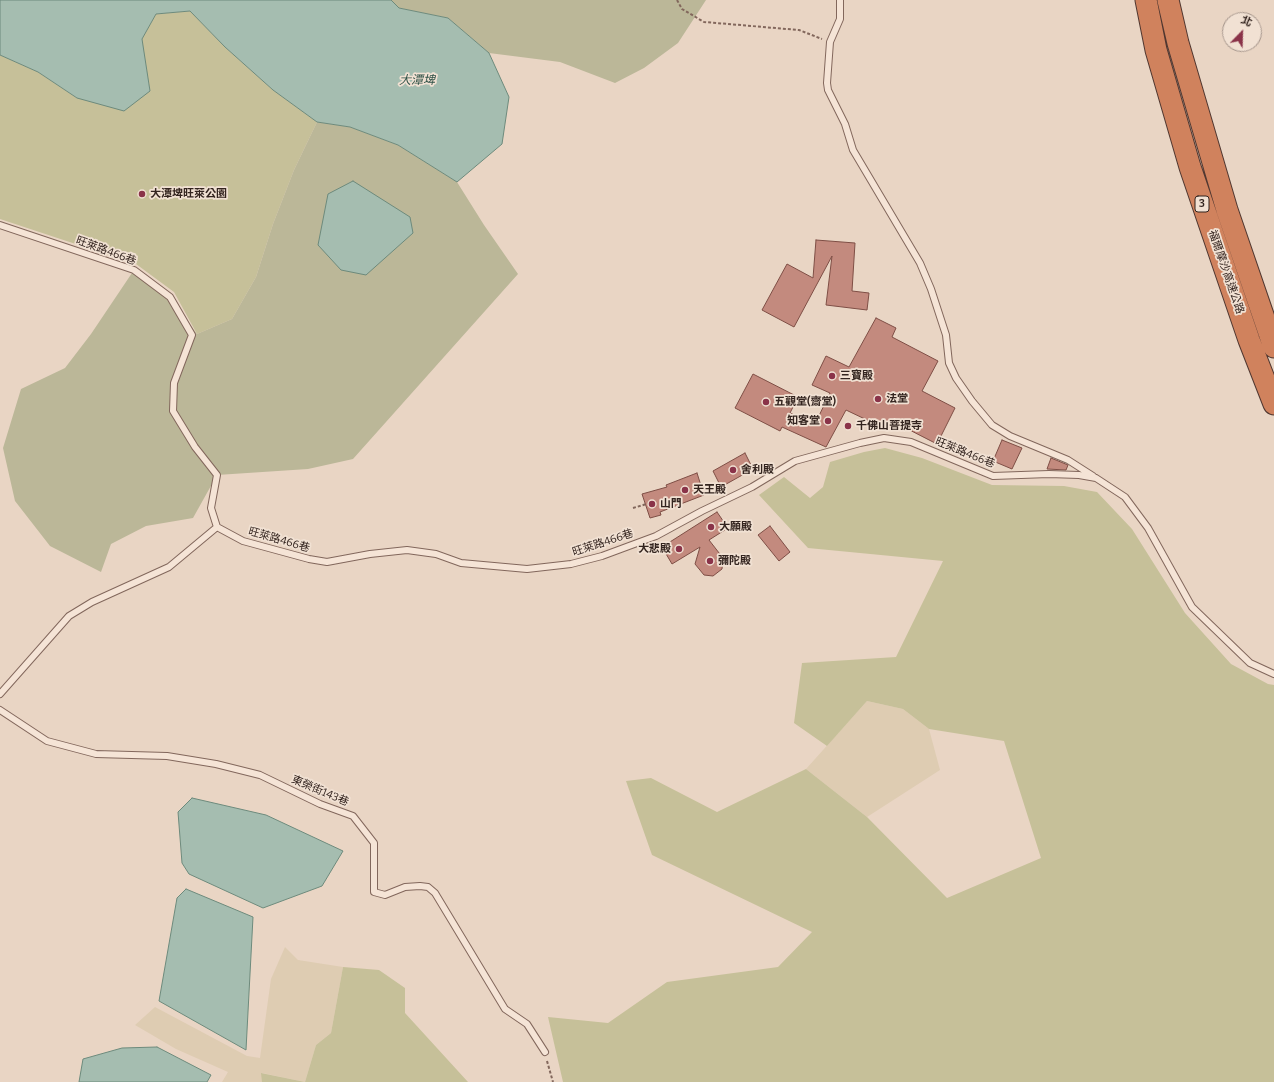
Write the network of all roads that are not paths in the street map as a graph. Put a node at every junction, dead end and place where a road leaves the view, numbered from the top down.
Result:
1 (840, 0) edge
2 (1146, 0) edge
3 (1168, 0) edge
4 (0, 225) edge
5 (1274, 347) edge
6 (1274, 404) edge
7 (1096, 478) junction
8 (217, 527) junction
9 (1274, 674) edge
10 (0, 694) edge
11 (0, 710) edge
12 (544, 1052) road end

1 - 7 lane
2 - 6 highway, 福爾摩沙高速公路 / 3
3 - 5 highway, 福爾摩沙高速公路 / 3
4 - 8 lane, 旺萊路466巷
7 - 8 lane, 旺萊路466巷
7 - 9 lane, 旺萊路466巷
8 - 10 lane
11 - 12 lane, 東榮街143巷

